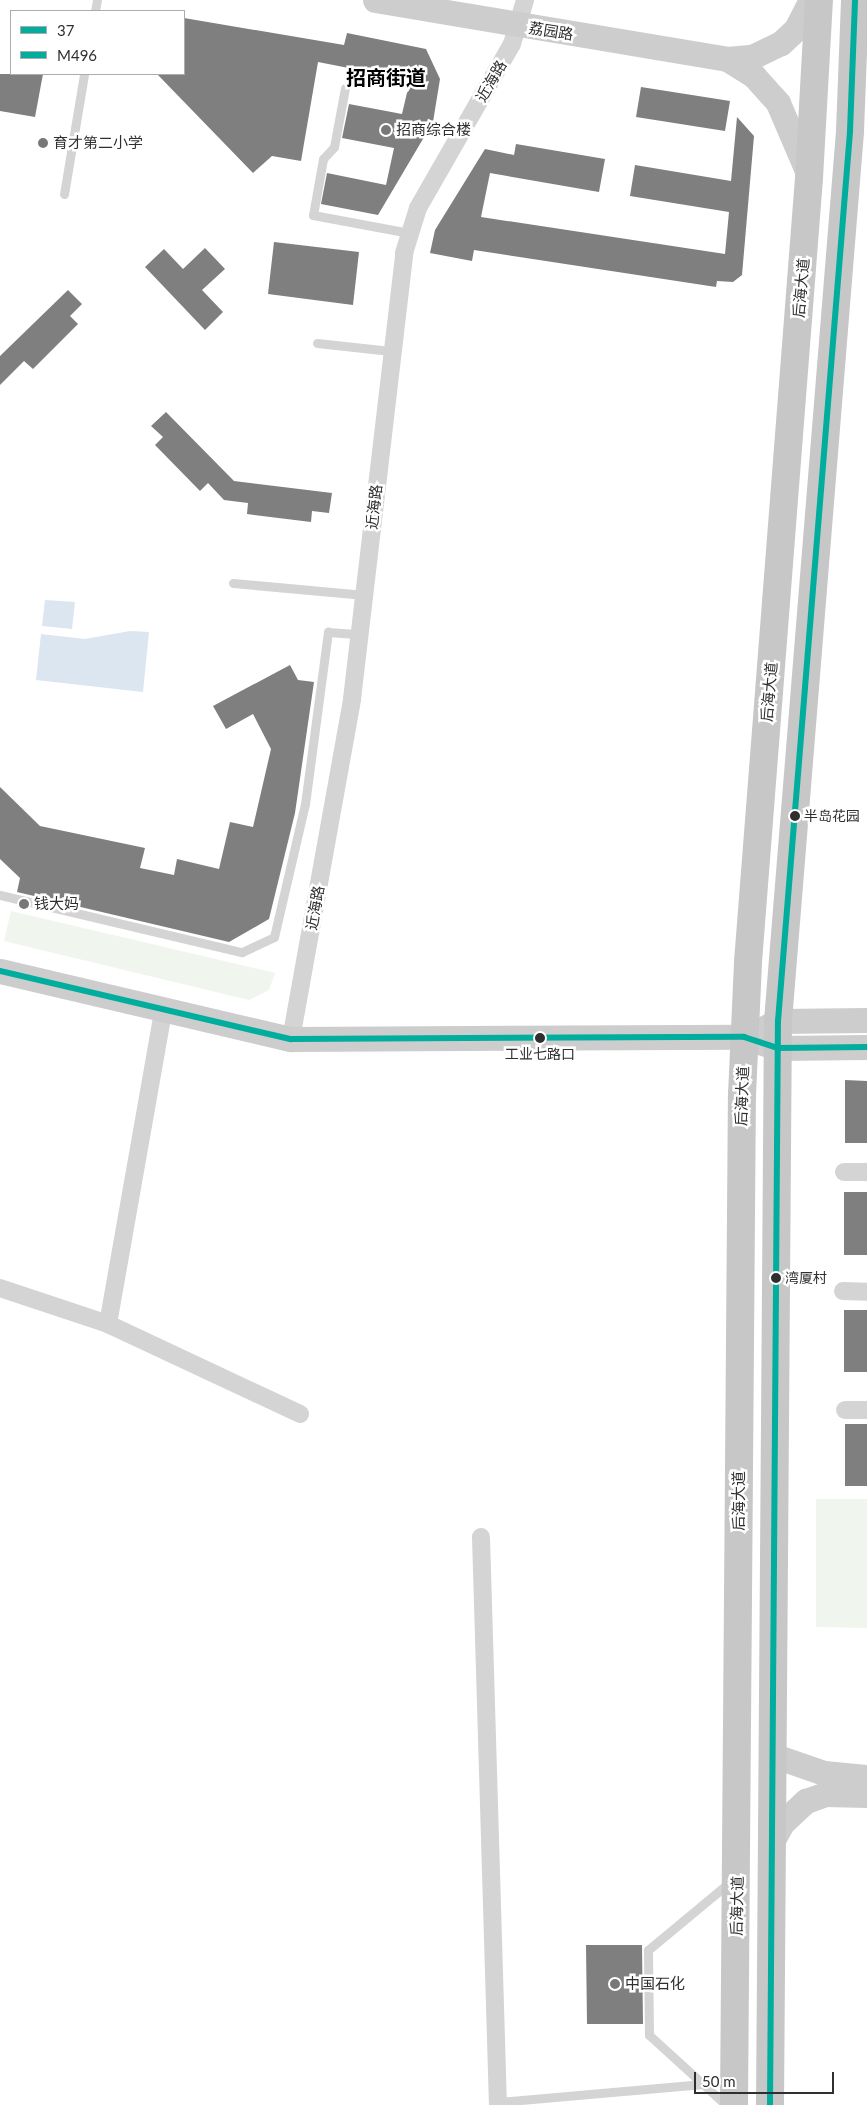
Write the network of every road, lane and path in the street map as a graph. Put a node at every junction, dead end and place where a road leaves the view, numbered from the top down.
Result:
1 (375, 0) edge
2 (525, 0) edge
3 (811, 0) edge
4 (819, 0) edge
5 (855, 0) edge
6 (434, 5) edge
7 (519, 26) junction
8 (727, 59) junction
9 (84, 75) edge
10 (345, 88) dead end
11 (809, 178) junction
12 (64, 194) dead end
13 (408, 233) junction
14 (317, 343) dead end
15 (391, 351) junction
16 (233, 582) dead end
17 (364, 595) junction
18 (359, 634) junction
19 (0, 895) edge
20 (0, 971) edge
21 (163, 1011) junction
22 (867, 1020) edge
23 (778, 1021) junction
24 (744, 1037) junction
25 (291, 1039) junction
26 (867, 1047) edge
27 (777, 1048) junction
28 (844, 1172) dead end
29 (867, 1172) edge
30 (0, 1288) edge
31 (843, 1292) dead end
32 (867, 1292) edge
33 (108, 1324) junction
34 (845, 1410) dead end
35 (867, 1410) edge
36 (300, 1414) dead end
37 (481, 1538) dead end
38 (772, 1755) junction
39 (867, 1777) edge
40 (867, 1795) edge
41 (772, 1842) junction
42 (737, 1876) junction
43 (704, 2084) junction
44 (498, 2103) edge
45 (726, 2105) edge
46 (734, 2105) edge
47 (770, 2105) edge

1 - 6 street, 荔园路
2 - 7 street, 近海路
3 - 8 street, 荔园路
4 - 11 main road, 后海大道
5 - 23 main road
6 - 7 street, 荔园路
7 - 8 street, 荔园路
7 - 13 street, 近海路
8 - 11 street, 荔园路
9 - 12 lane
10 - 13 lane
11 - 24 main road, 后海大道
13 - 15 street, 近海路
14 - 15 lane
15 - 17 street, 近海路
16 - 17 lane
17 - 18 street, 近海路
18 - 19 lane
18 - 25 street, 近海路
20 - 21 street
21 - 25 street
21 - 33 street
22 - 23 street
23 - 24 street
23 - 27 main road
24 - 25 street
24 - 27 street
24 - 42 main road, 后海大道
26 - 27 street
27 - 38 main road
28 - 29 street
30 - 33 street
31 - 32 street
33 - 36 street
34 - 35 street
37 - 44 street
38 - 39 street
38 - 41 main road
40 - 41 street
41 - 47 main road
42 - 43 lane
42 - 46 main road, 后海大道
43 - 44 lane
43 - 45 lane

